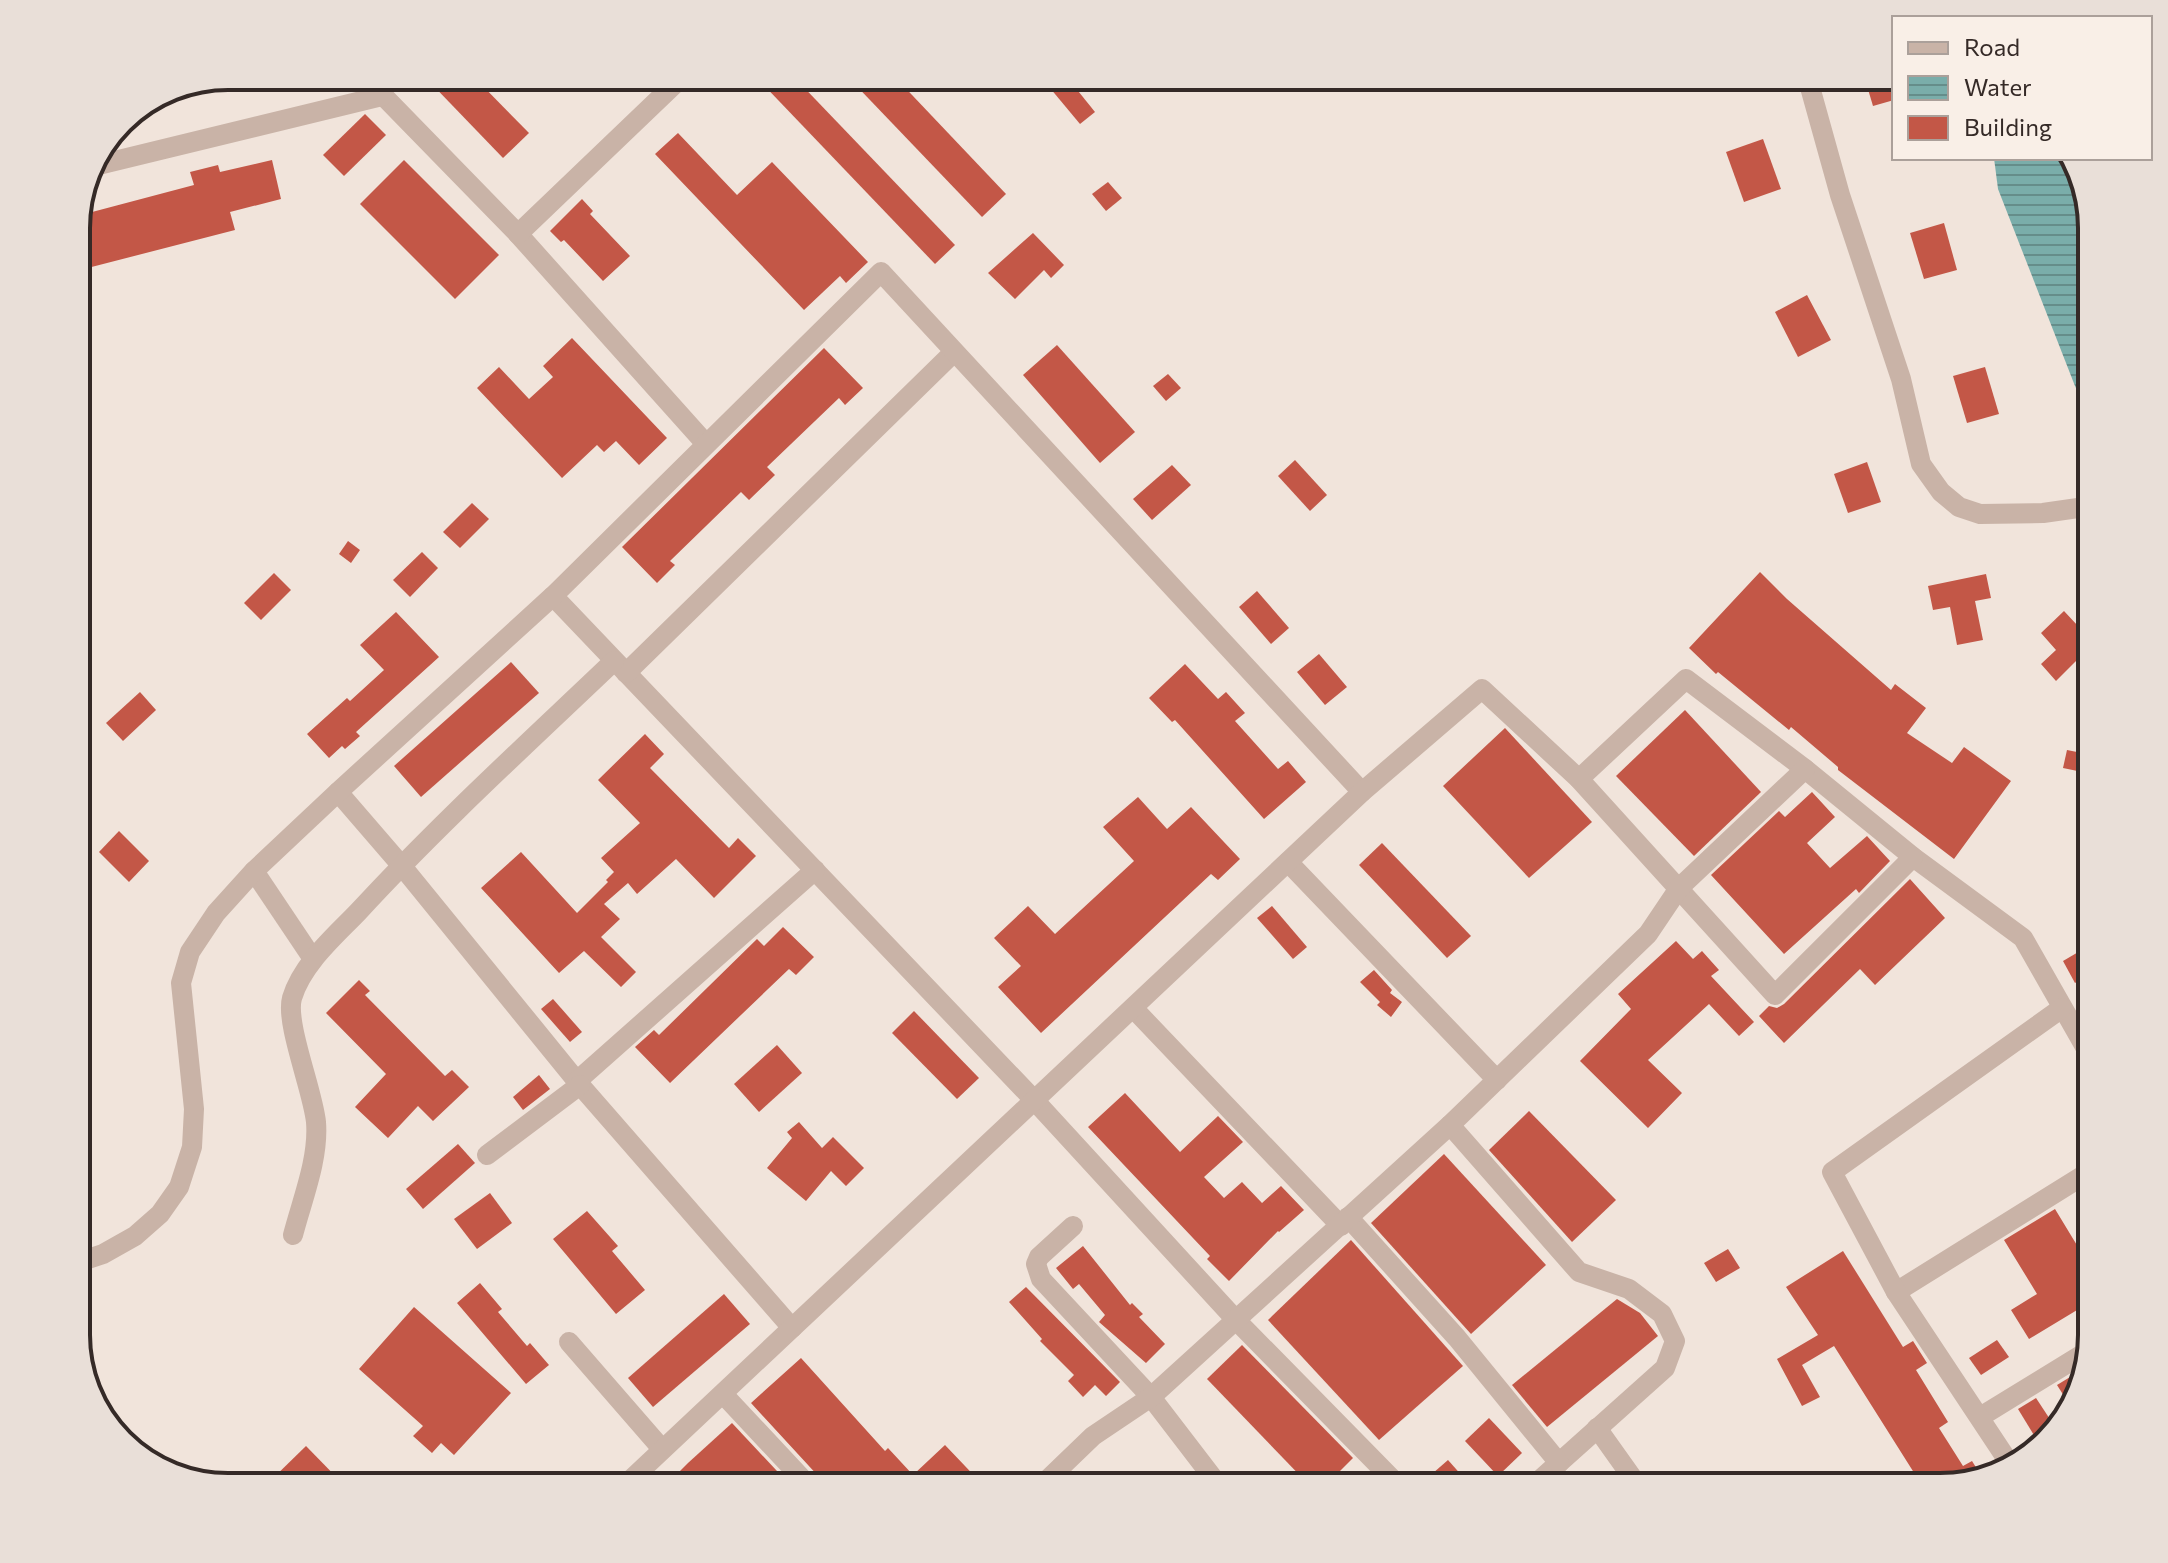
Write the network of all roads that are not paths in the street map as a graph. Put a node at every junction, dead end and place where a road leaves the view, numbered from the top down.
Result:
1 (377, 90) edge
2 (668, 90) edge
3 (1811, 90) edge
4 (382, 96) junction
5 (107, 163) edge
6 (518, 234) junction
7 (953, 353) junction
8 (706, 444) junction
9 (2078, 508) edge
10 (553, 596) junction
11 (620, 667) junction
12 (1805, 769) junction
13 (1579, 779) junction
14 (338, 792) junction
15 (1362, 792) junction
16 (1913, 857) junction
17 (1288, 862) junction
18 (401, 865) junction
19 (815, 870) junction
20 (254, 871) junction
21 (1679, 888) junction
22 (313, 959) junction
23 (2062, 1008) junction
24 (1134, 1009) junction
25 (2078, 1035) edge
26 (1497, 1080) junction
27 (578, 1083) junction
28 (1035, 1101) junction
29 (1450, 1125) junction
30 (487, 1155) dead end
31 (2078, 1179) edge
32 (1345, 1221) junction
33 (1073, 1226) dead end
34 (293, 1235) dead end
35 (90, 1258) edge
36 (1896, 1292) junction
37 (1236, 1320) junction
38 (792, 1328) junction
39 (569, 1342) dead end
40 (2075, 1359) edge
41 (723, 1394) junction
42 (1151, 1397) junction
43 (1980, 1417) junction
44 (1597, 1428) junction
45 (662, 1449) junction
46 (2005, 1457) edge
47 (1559, 1463) junction
48 (637, 1473) edge
49 (797, 1473) edge
50 (1055, 1473) edge
51 (1209, 1473) edge
52 (1386, 1473) edge
53 (1548, 1473) edge
54 (1629, 1473) edge

1 - 4 street
2 - 6 street
3 - 9 street
4 - 5 street
4 - 6 street
6 - 8 street
7 - 8 street
7 - 11 street
7 - 15 street
8 - 10 street
10 - 11 street
10 - 14 street
11 - 18 street
11 - 19 street
12 - 13 street
12 - 16 street
12 - 21 street
13 - 15 street
13 - 21 street
14 - 18 street
14 - 20 street
15 - 17 street
16 - 21 street
16 - 23 street
17 - 24 street
17 - 26 street
18 - 22 street
18 - 27 street
19 - 27 street
19 - 28 street
20 - 22 street
20 - 35 street
21 - 26 street
22 - 34 street
23 - 25 street
23 - 36 street
24 - 28 street
24 - 32 street
26 - 29 street
27 - 30 street
27 - 38 street
28 - 37 street
28 - 38 street
29 - 32 street
29 - 44 street
31 - 36 street
32 - 37 street
32 - 47 street
33 - 42 street
36 - 43 street
37 - 42 street
37 - 52 street
38 - 41 street
39 - 45 street
40 - 43 street
41 - 45 street
41 - 49 street
42 - 50 street
42 - 51 street
43 - 46 street
44 - 47 street
44 - 54 street
45 - 48 street
47 - 53 street

